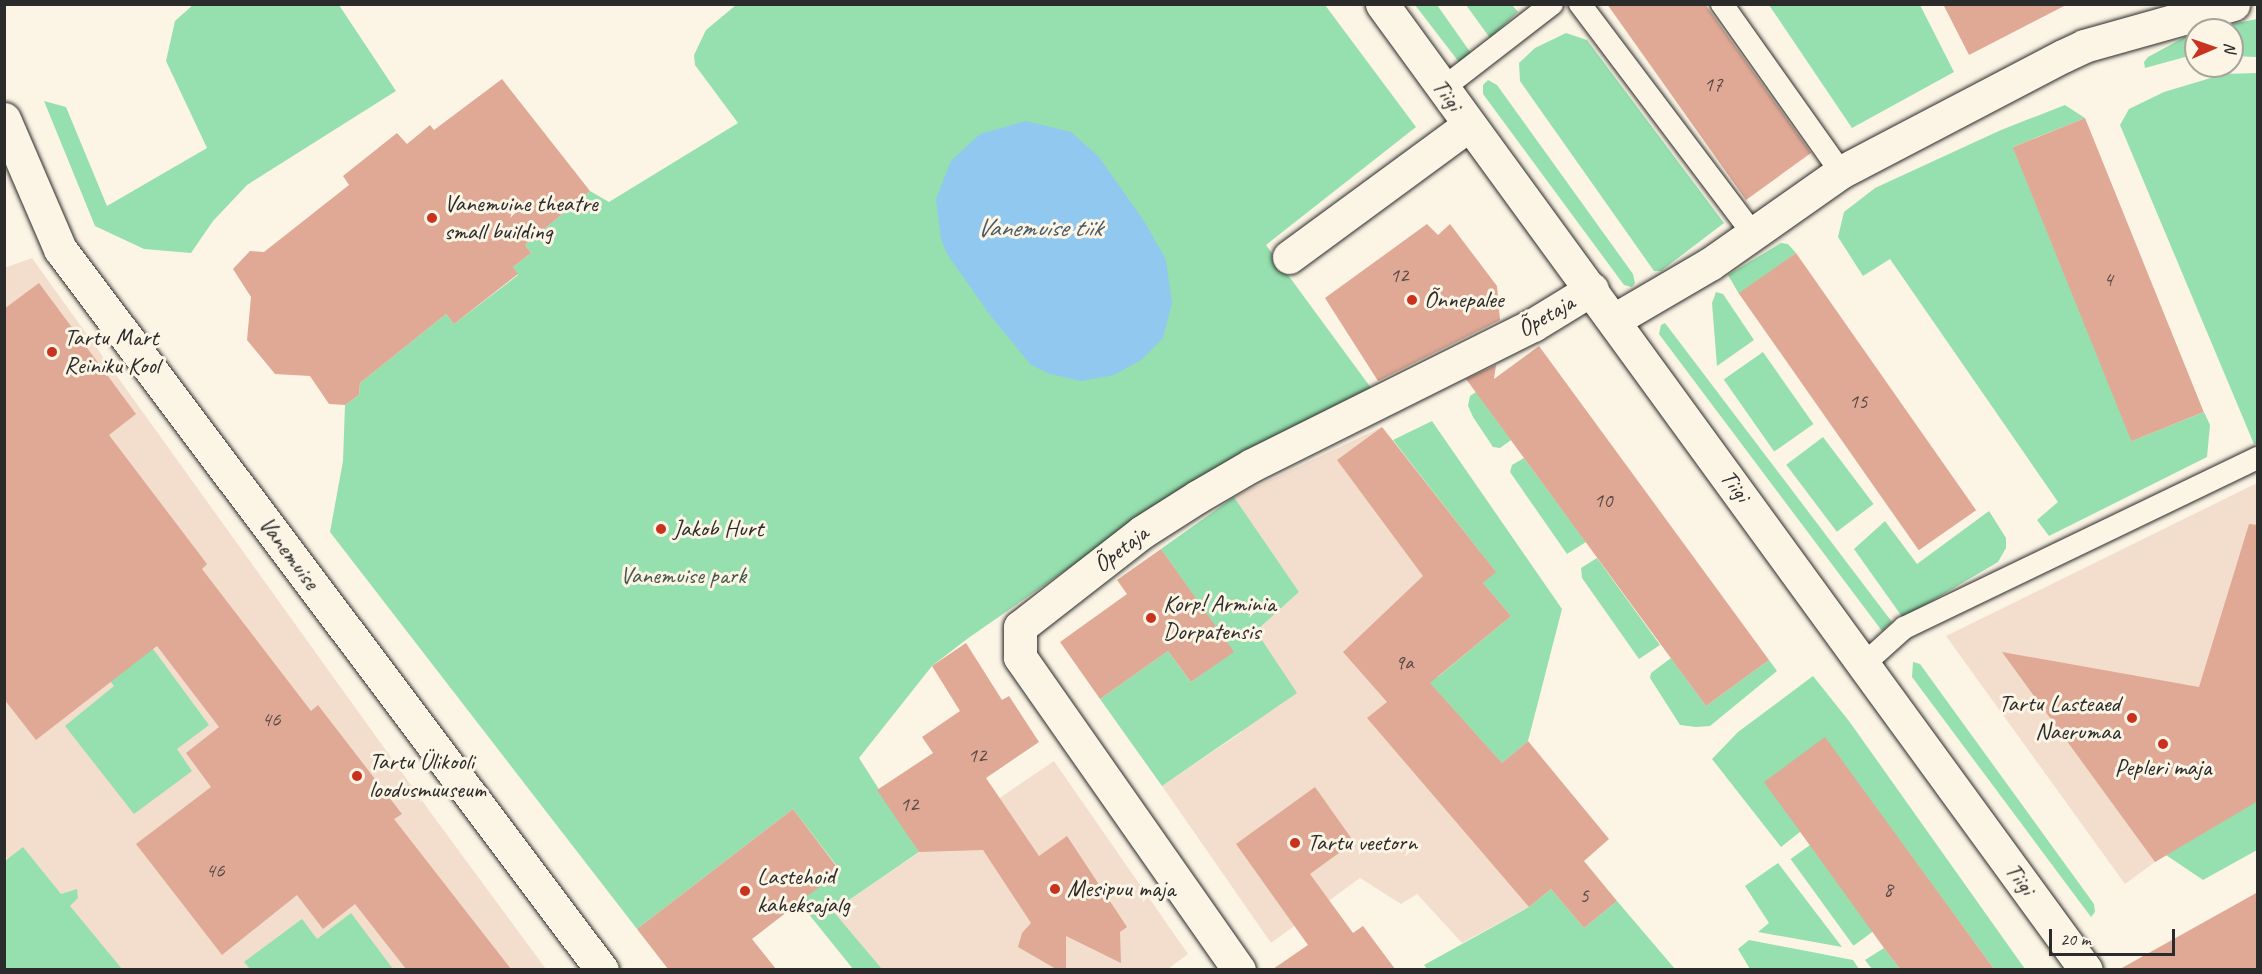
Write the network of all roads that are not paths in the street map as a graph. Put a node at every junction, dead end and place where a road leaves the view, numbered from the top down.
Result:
1 (1382, 4) edge
2 (1552, 4) edge
3 (1580, 4) edge
4 (1722, 4) edge
5 (2233, 4) edge
6 (1442, 89) junction
7 (4, 119) edge
8 (1469, 125) junction
9 (1841, 172) junction
10 (1754, 235) junction
11 (1289, 257) dead end
12 (1592, 289) junction
13 (1614, 320) junction
14 (2258, 458) edge
15 (1864, 664) junction
16 (603, 969) edge
17 (1239, 969) edge
18 (2086, 969) edge

1 - 6 street, Tiigi
2 - 6 lane
3 - 10 lane
4 - 9 lane
5 - 9 street
6 - 8 street, Tiigi
7 - 16 street, Vanemuise
8 - 11 street
8 - 12 street, Tiigi
9 - 10 street
10 - 13 street
12 - 13 street, Tiigi
12 - 17 street, Õpetaja
13 - 15 street, Tiigi
14 - 15 lane
15 - 18 street, Tiigi

